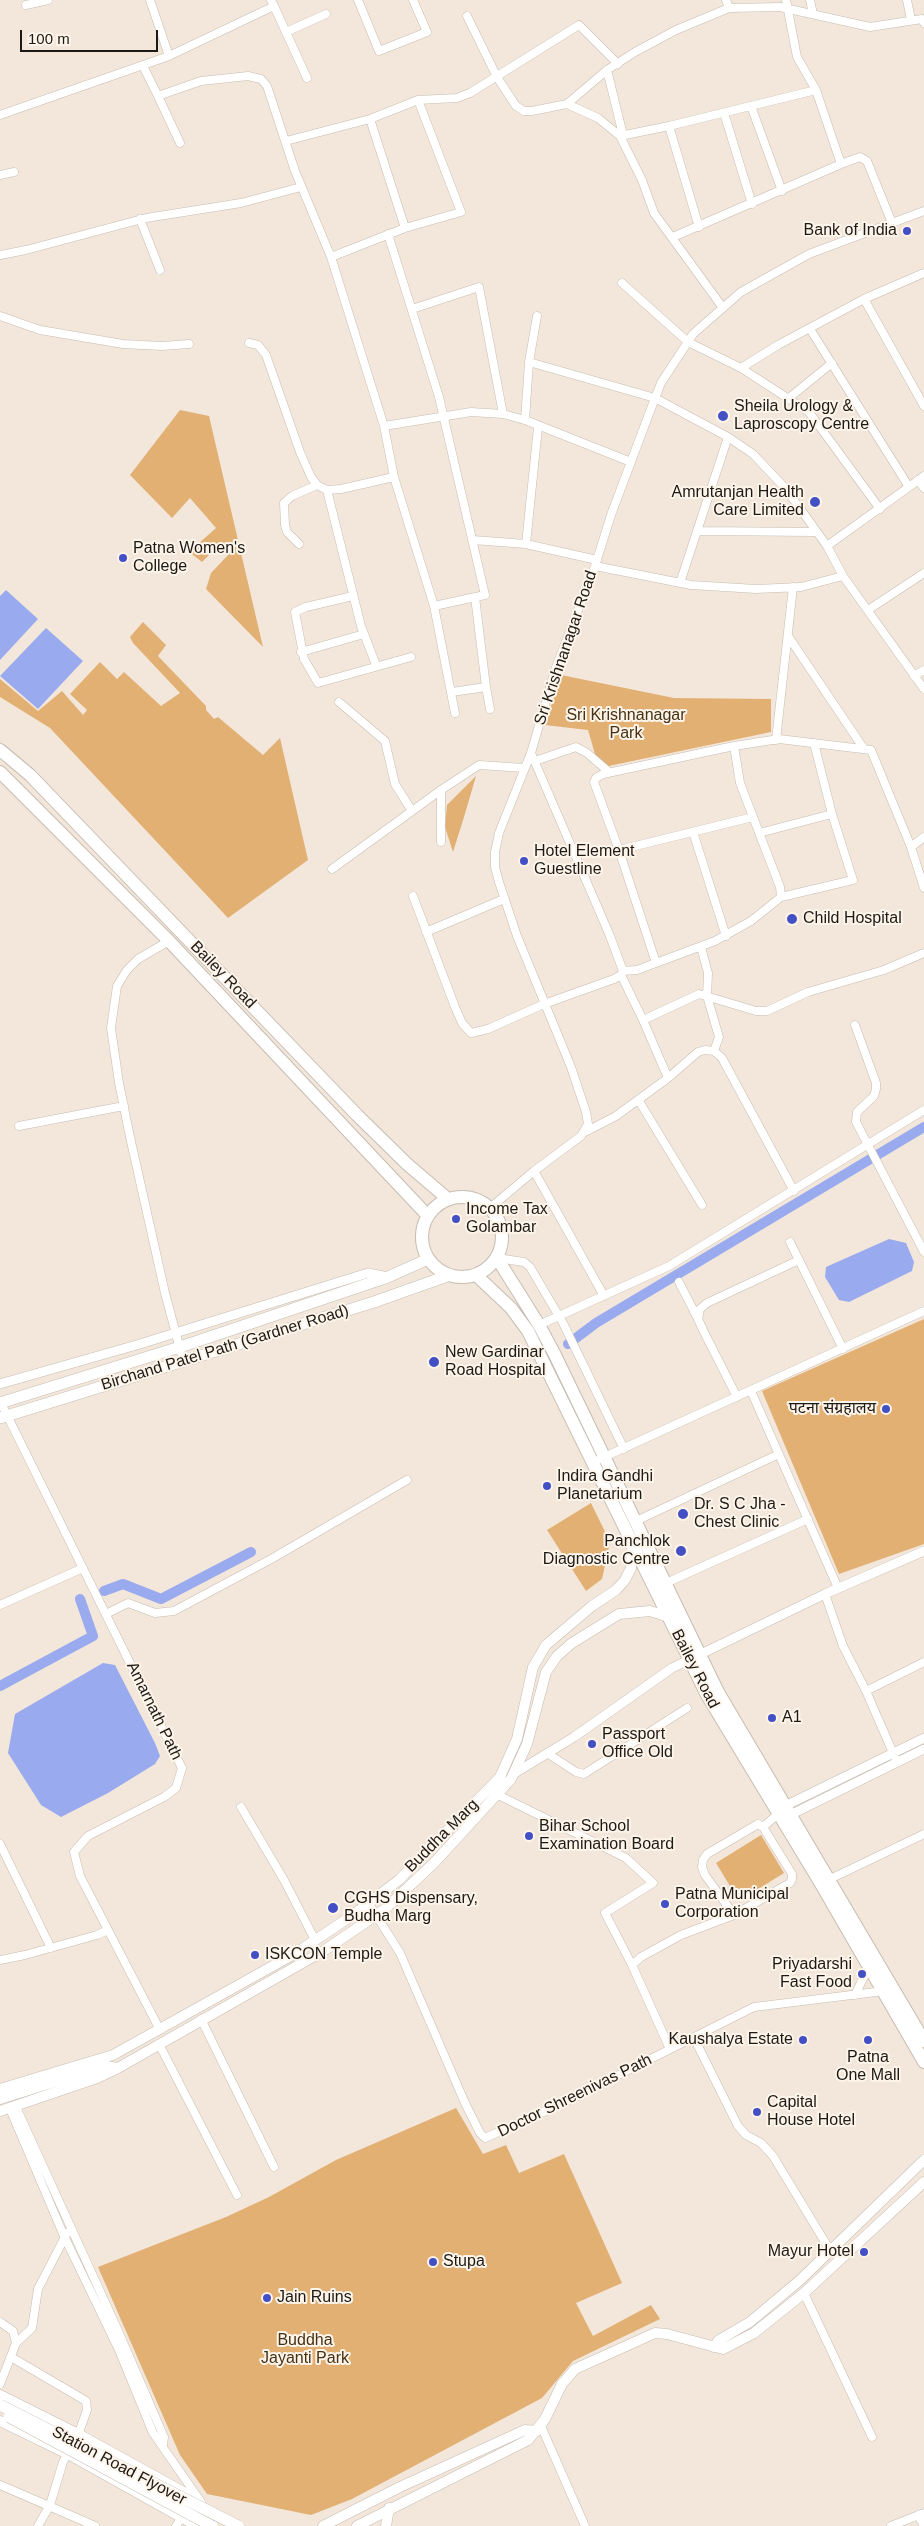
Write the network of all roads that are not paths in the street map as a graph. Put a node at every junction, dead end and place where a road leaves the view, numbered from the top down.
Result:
1 (48, 0) edge
2 (150, 0) edge
3 (358, 0) edge
4 (413, 0) edge
5 (726, 0) edge
6 (786, 0) edge
7 (810, 0) edge
8 (907, 0) edge
9 (273, 3) edge
10 (26, 5) dead end
11 (729, 8) junction
12 (788, 9) junction
13 (326, 14) dead end
14 (814, 14) junction
15 (467, 16) dead end
16 (911, 20) junction
17 (924, 23) edge
18 (286, 32) junction
19 (169, 56) junction
20 (618, 64) junction
21 (143, 66) junction
22 (607, 70) junction
23 (497, 77) junction
24 (307, 78) dead end
25 (816, 90) junction
26 (158, 96) junction
27 (418, 100) junction
28 (567, 104) junction
29 (751, 106) junction
30 (724, 113) junction
31 (0, 115) edge
32 (370, 119) junction
33 (669, 126) junction
34 (622, 135) junction
35 (286, 141) junction
36 (180, 143) dead end
37 (841, 164) junction
38 (14, 172) dead end
39 (0, 175) edge
40 (301, 187) junction
41 (782, 191) junction
42 (752, 204) junction
43 (924, 211) edge
44 (140, 219) junction
45 (892, 223) junction
46 (699, 227) junction
47 (405, 228) junction
48 (388, 234) junction
49 (673, 238) junction
50 (0, 255) edge
51 (330, 257) junction
52 (160, 270) dead end
53 (924, 273) edge
54 (622, 283) dead end
55 (864, 299) junction
56 (723, 308) junction
57 (412, 309) junction
58 (0, 316) edge
59 (537, 316) dead end
60 (810, 329) junction
61 (688, 342) junction
62 (249, 343) dead end
63 (189, 344) dead end
64 (529, 362) junction
65 (832, 363) junction
66 (741, 368) junction
67 (655, 398) junction
68 (789, 398) junction
69 (922, 400) edge
70 (503, 414) junction
71 (443, 415) junction
72 (525, 420) junction
73 (384, 426) junction
74 (538, 427) junction
75 (728, 438) junction
76 (631, 462) junction
77 (394, 477) junction
78 (921, 478) edge
79 (317, 485) junction
80 (909, 487) junction
81 (924, 488) edge
82 (327, 490) junction
83 (880, 509) junction
84 (697, 531) junction
85 (816, 532) junction
86 (472, 540) junction
87 (299, 544) dead end
88 (526, 544) junction
89 (827, 546) junction
90 (596, 563) junction
91 (924, 574) edge
92 (843, 576) junction
93 (680, 583) junction
94 (793, 587) junction
95 (354, 596) junction
96 (475, 597) junction
97 (434, 606) junction
98 (868, 610) junction
99 (364, 634) junction
100 (788, 636) junction
101 (301, 652) junction
102 (412, 657) dead end
103 (376, 665) junction
104 (924, 670) edge
105 (914, 676) junction
106 (486, 687) junction
107 (924, 689) edge
108 (452, 692) junction
109 (339, 702) dead end
110 (490, 709) dead end
111 (455, 713) dead end
112 (776, 740) junction
113 (814, 743) junction
114 (734, 746) junction
115 (864, 749) junction
116 (0, 750) edge
117 (533, 757) junction
118 (524, 768) junction
119 (0, 772) edge
120 (609, 772) junction
121 (441, 790) junction
122 (412, 811) junction
123 (832, 814) junction
124 (753, 817) junction
125 (693, 832) junction
126 (759, 833) junction
127 (924, 837) edge
128 (441, 842) dead end
129 (911, 847) junction
130 (619, 850) junction
131 (332, 869) dead end
132 (924, 888) edge
133 (413, 896) dead end
134 (781, 897) junction
135 (504, 899) junction
136 (426, 932) junction
137 (726, 936) junction
138 (169, 941) junction
139 (701, 947) junction
140 (924, 953) edge
141 (656, 963) junction
142 (622, 973) junction
143 (707, 996) junction
144 (544, 1004) junction
145 (643, 1020) junction
146 (855, 1025) dead end
147 (714, 1051) junction
148 (668, 1078) junction
149 (639, 1100) junction
150 (124, 1106) junction
151 (924, 1110) edge
152 (19, 1126) dead end
153 (585, 1132) junction
154 (869, 1148) junction
155 (534, 1171) junction
156 (794, 1191) junction
157 (448, 1199) junction
158 (702, 1205) dead end
159 (490, 1208) junction
160 (428, 1216) junction
161 (790, 1242) dead end
162 (924, 1252) edge
163 (497, 1258) junction
164 (428, 1259) junction
165 (799, 1260) junction
166 (450, 1275) junction
167 (476, 1275) junction
168 (388, 1277) junction
169 (679, 1282) dead end
170 (604, 1296) junction
171 (924, 1311) edge
172 (698, 1319) junction
173 (561, 1320) junction
174 (539, 1324) junction
175 (176, 1333) junction
176 (180, 1347) junction
177 (843, 1348) junction
178 (183, 1360) junction
179 (0, 1384) edge
180 (751, 1391) junction
181 (737, 1397) junction
182 (1, 1403) edge
183 (4, 1417) edge
184 (624, 1449) junction
185 (779, 1454) junction
186 (599, 1459) junction
187 (407, 1480) dead end
188 (808, 1519) junction
189 (636, 1521) junction
190 (632, 1541) junction
191 (924, 1551) edge
192 (84, 1568) junction
193 (666, 1583) junction
194 (838, 1588) junction
195 (826, 1594) junction
196 (0, 1606) edge
197 (106, 1614) junction
198 (669, 1617) junction
199 (694, 1657) junction
200 (924, 1662) edge
201 (866, 1691) junction
202 (687, 1708) dead end
203 (924, 1738) edge
204 (924, 1749) edge
205 (548, 1753) junction
206 (895, 1758) junction
207 (515, 1773) junction
208 (493, 1792) junction
209 (241, 1807) dead end
210 (786, 1811) junction
211 (763, 1827) junction
212 (924, 1834) edge
213 (0, 1844) edge
214 (830, 1879) junction
215 (369, 1904) junction
216 (376, 1914) junction
217 (734, 1915) junction
218 (108, 1930) junction
219 (315, 1940) junction
220 (51, 1948) junction
221 (0, 1960) edge
222 (632, 1965) junction
223 (869, 1966) junction
224 (884, 1992) junction
225 (855, 1995) junction
226 (201, 2019) junction
227 (160, 2030) junction
228 (694, 2038) junction
229 (924, 2041) edge
230 (159, 2044) junction
231 (670, 2049) junction
232 (113, 2055) junction
233 (924, 2062) edge
234 (100, 2068) junction
235 (118, 2068) junction
236 (0, 2089) edge
237 (0, 2099) edge
238 (9, 2109) edge
239 (924, 2160) edge
240 (274, 2167) dead end
241 (924, 2182) edge
242 (237, 2195) dead end
243 (71, 2228) junction
244 (64, 2236) junction
245 (831, 2252) junction
246 (804, 2293) junction
247 (100, 2301) junction
248 (0, 2322) edge
249 (16, 2343) junction
250 (714, 2347) junction
251 (11, 2357) junction
252 (0, 2384) edge
253 (0, 2395) edge
254 (0, 2405) edge
255 (0, 2414) edge
256 (0, 2422) edge
257 (539, 2428) junction
258 (78, 2434) junction
259 (872, 2438) dead end
260 (68, 2454) junction
261 (0, 2486) edge
262 (201, 2502) junction
263 (50, 2505) junction
264 (389, 2508) junction
265 (921, 2514) edge
266 (179, 2522) edge
267 (38, 2526) edge
268 (95, 2526) edge
269 (196, 2526) edge
270 (212, 2526) edge
271 (231, 2526) edge
272 (238, 2526) edge
273 (323, 2526) edge
274 (357, 2526) edge
275 (386, 2526) edge
276 (584, 2526) edge
277 (891, 2526) edge
278 (924, 2526) edge

1 - 10 street
2 - 19 street
3 - 4 street
5 - 11 street
6 - 12 street
7 - 14 street
8 - 16 street
9 - 18 street
9 - 19 street
11 - 12 street
11 - 20 street
12 - 14 street
12 - 25 street
13 - 18 street
14 - 16 street
15 - 23 street
16 - 17 street
18 - 24 street
19 - 21 street
20 - 22 street
20 - 23 street
21 - 26 street
21 - 31 street
22 - 28 street
22 - 34 street
23 - 27 street
23 - 28 street
25 - 29 street
25 - 37 street
26 - 35 street
26 - 36 street
27 - 32 street
27 - 47 street
28 - 34 street
29 - 30 street
29 - 41 street
30 - 33 street
30 - 42 street
32 - 35 street
32 - 47 street
33 - 34 street
33 - 46 street
34 - 49 street
35 - 40 street
37 - 41 street
37 - 45 street
38 - 39 street
40 - 44 street
40 - 51 street
41 - 42 street
42 - 46 street
43 - 45 street, Sri Krishnanagar Road
44 - 50 street
44 - 52 street
45 - 56 street, Sri Krishnanagar Road
46 - 49 street
47 - 48 street
48 - 51 street
48 - 57 street
49 - 56 street
51 - 73 street
53 - 55 street
54 - 61 street
55 - 60 street
55 - 69 street
56 - 61 street, Sri Krishnanagar Road
57 - 70 street
57 - 71 street
58 - 63 street
59 - 64 street
60 - 65 street
60 - 66 street
61 - 66 street
61 - 67 street, Sri Krishnanagar Road
62 - 79 street
64 - 67 street
64 - 72 street
65 - 68 street
65 - 80 street
66 - 68 street
67 - 75 street
67 - 76 street, Sri Krishnanagar Road
68 - 83 street
70 - 71 street
70 - 72 street
71 - 73 street
71 - 86 street
72 - 74 street
73 - 77 street
74 - 76 street
74 - 88 street
75 - 84 street
75 - 85 street
76 - 90 street, Sri Krishnanagar Road
77 - 82 street
77 - 97 street
78 - 80 street
78 - 81 street
79 - 82 street
79 - 87 street
80 - 83 street
82 - 95 street
83 - 89 street
84 - 85 street
84 - 93 street
85 - 89 street
86 - 88 street
86 - 96 street
88 - 90 street
89 - 92 street
90 - 93 street
90 - 117 street, Sri Krishnanagar Road
91 - 98 street
92 - 94 street
92 - 98 street
93 - 94 street
94 - 100 street
95 - 99 street
95 - 101 street
96 - 97 street
96 - 106 street
97 - 108 street
98 - 105 street
99 - 101 street
99 - 103 street
100 - 112 street
100 - 115 street
101 - 103 street
102 - 103 street
104 - 105 street
105 - 107 street
106 - 108 street
106 - 110 street
108 - 111 street
109 - 122 street
112 - 113 street
112 - 114 street
113 - 115 street
113 - 123 street
114 - 120 street
114 - 124 street
115 - 129 street
116 - 157 highway, Bailey Road
117 - 118 street, Sri Krishnanagar Road
117 - 120 street
117 - 142 street
118 - 121 street
118 - 135 street, Sri Krishnanagar Road
119 - 138 highway
120 - 130 street
121 - 122 street
121 - 128 street
122 - 131 street
123 - 126 street
123 - 134 street
124 - 125 street
124 - 126 street
125 - 130 street
125 - 137 street
126 - 134 street
127 - 129 street
129 - 132 street
130 - 141 street
133 - 136 street
134 - 137 street
135 - 136 street
135 - 144 street, Sri Krishnanagar Road
136 - 144 street
137 - 139 street
138 - 150 street
138 - 160 highway
139 - 141 street
139 - 143 street
140 - 143 street
141 - 142 street
142 - 144 street
142 - 145 street
143 - 145 street
143 - 147 street
144 - 153 street, Sri Krishnanagar Road
145 - 148 street
146 - 154 street
147 - 148 street
147 - 156 street
148 - 149 street
149 - 153 street
149 - 158 street
150 - 152 street
150 - 175 street
151 - 154 street
153 - 155 street
154 - 156 street
154 - 162 street
155 - 159 street
155 - 170 street
156 - 170 street
157 - 159 highway
157 - 160 highway
159 - 163 highway
160 - 164 highway
161 - 165 street
163 - 167 highway
163 - 173 street
163 - 174 highway, Bailey Road
164 - 166 highway
164 - 168 main road, Birchand Patel Path (Gardner Road)
165 - 172 street
165 - 177 street
166 - 167 highway
166 - 178 main road, Birchand Patel Path (Gardner Road)
167 - 186 highway, Bailey Road
168 - 175 street
168 - 176 main road, Birchand Patel Path (Gardner Road)
169 - 172 street
170 - 173 street
171 - 177 street
172 - 181 street
173 - 174 street
173 - 184 street
174 - 186 highway, Bailey Road
175 - 176 street
175 - 179 street
176 - 178 street
176 - 182 main road, Birchand Patel Path (Gardner Road)
177 - 180 street
178 - 183 main road, Birchand Patel Path (Gardner Road)
180 - 181 street
180 - 185 street
181 - 184 street
182 - 183 street, Amarnath Path
183 - 192 street, Amarnath Path
184 - 186 street
185 - 188 street
185 - 189 street
186 - 189 highway, Bailey Road
186 - 190 highway, Bailey Road
187 - 197 street
188 - 193 street
188 - 194 street
189 - 193 highway, Bailey Road
190 - 198 highway, Bailey Road
190 - 208 main road, Buddha Marg
191 - 194 street
192 - 196 street
192 - 197 street, Amarnath Path
193 - 199 highway, Bailey Road
194 - 195 street
195 - 199 street
195 - 201 street
197 - 218 street, Amarnath Path
198 - 199 highway, Bailey Road
198 - 207 main road, Buddha Marg
199 - 205 street
199 - 210 highway, Bailey Road
200 - 201 street
201 - 206 street
202 - 205 street
203 - 206 street
204 - 206 street
205 - 207 street
206 - 210 street
207 - 208 main road, Buddha Marg
208 - 215 main road, Buddha Marg
208 - 216 main road, Buddha Marg
208 - 222 street
209 - 219 street
210 - 211 street
210 - 214 highway, Bailey Road
210 - 223 highway, Bailey Road
211 - 217 street
211 - 217 street
212 - 214 street
213 - 220 street
214 - 229 highway, Bailey Road
215 - 216 street, Doctor Shreenivas Path
215 - 219 main road, Buddha Marg
216 - 226 main road, Buddha Marg
216 - 231 street, Doctor Shreenivas Path
217 - 222 street
218 - 220 street
218 - 227 street, Amarnath Path
219 - 227 main road, Buddha Marg
220 - 221 street
222 - 231 street
223 - 224 highway, Bailey Road
223 - 225 street
224 - 225 street, Doctor Shreenivas Path
224 - 233 highway, Bailey Road
225 - 228 street, Doctor Shreenivas Path
226 - 230 main road, Buddha Marg
226 - 240 street
227 - 232 main road, Buddha Marg
228 - 231 street, Doctor Shreenivas Path
228 - 245 street
230 - 235 main road, Buddha Marg
230 - 242 street
232 - 234 main road
232 - 236 main road
234 - 235 main road
234 - 237 main road
235 - 238 main road, Buddha Marg
238 - 243 street
238 - 244 street
239 - 245 main road
241 - 246 main road
243 - 244 street
243 - 247 street
244 - 247 street
244 - 249 street
245 - 250 main road
246 - 250 main road
246 - 259 street
247 - 262 street
248 - 249 street
249 - 251 street
250 - 257 main road
251 - 252 street
251 - 258 street
253 - 258 main road
254 - 272 main road, Station Road Flyover, bridge
255 - 270 main road, Station Road Flyover, bridge
256 - 260 main road
257 - 264 main road
257 - 273 main road
257 - 276 street
258 - 260 street
258 - 262 main road
260 - 263 street
260 - 266 main road
261 - 263 street
262 - 271 main road
263 - 267 street
263 - 268 street
264 - 274 main road
264 - 275 main road
265 - 277 street
265 - 278 street
266 - 269 main road

